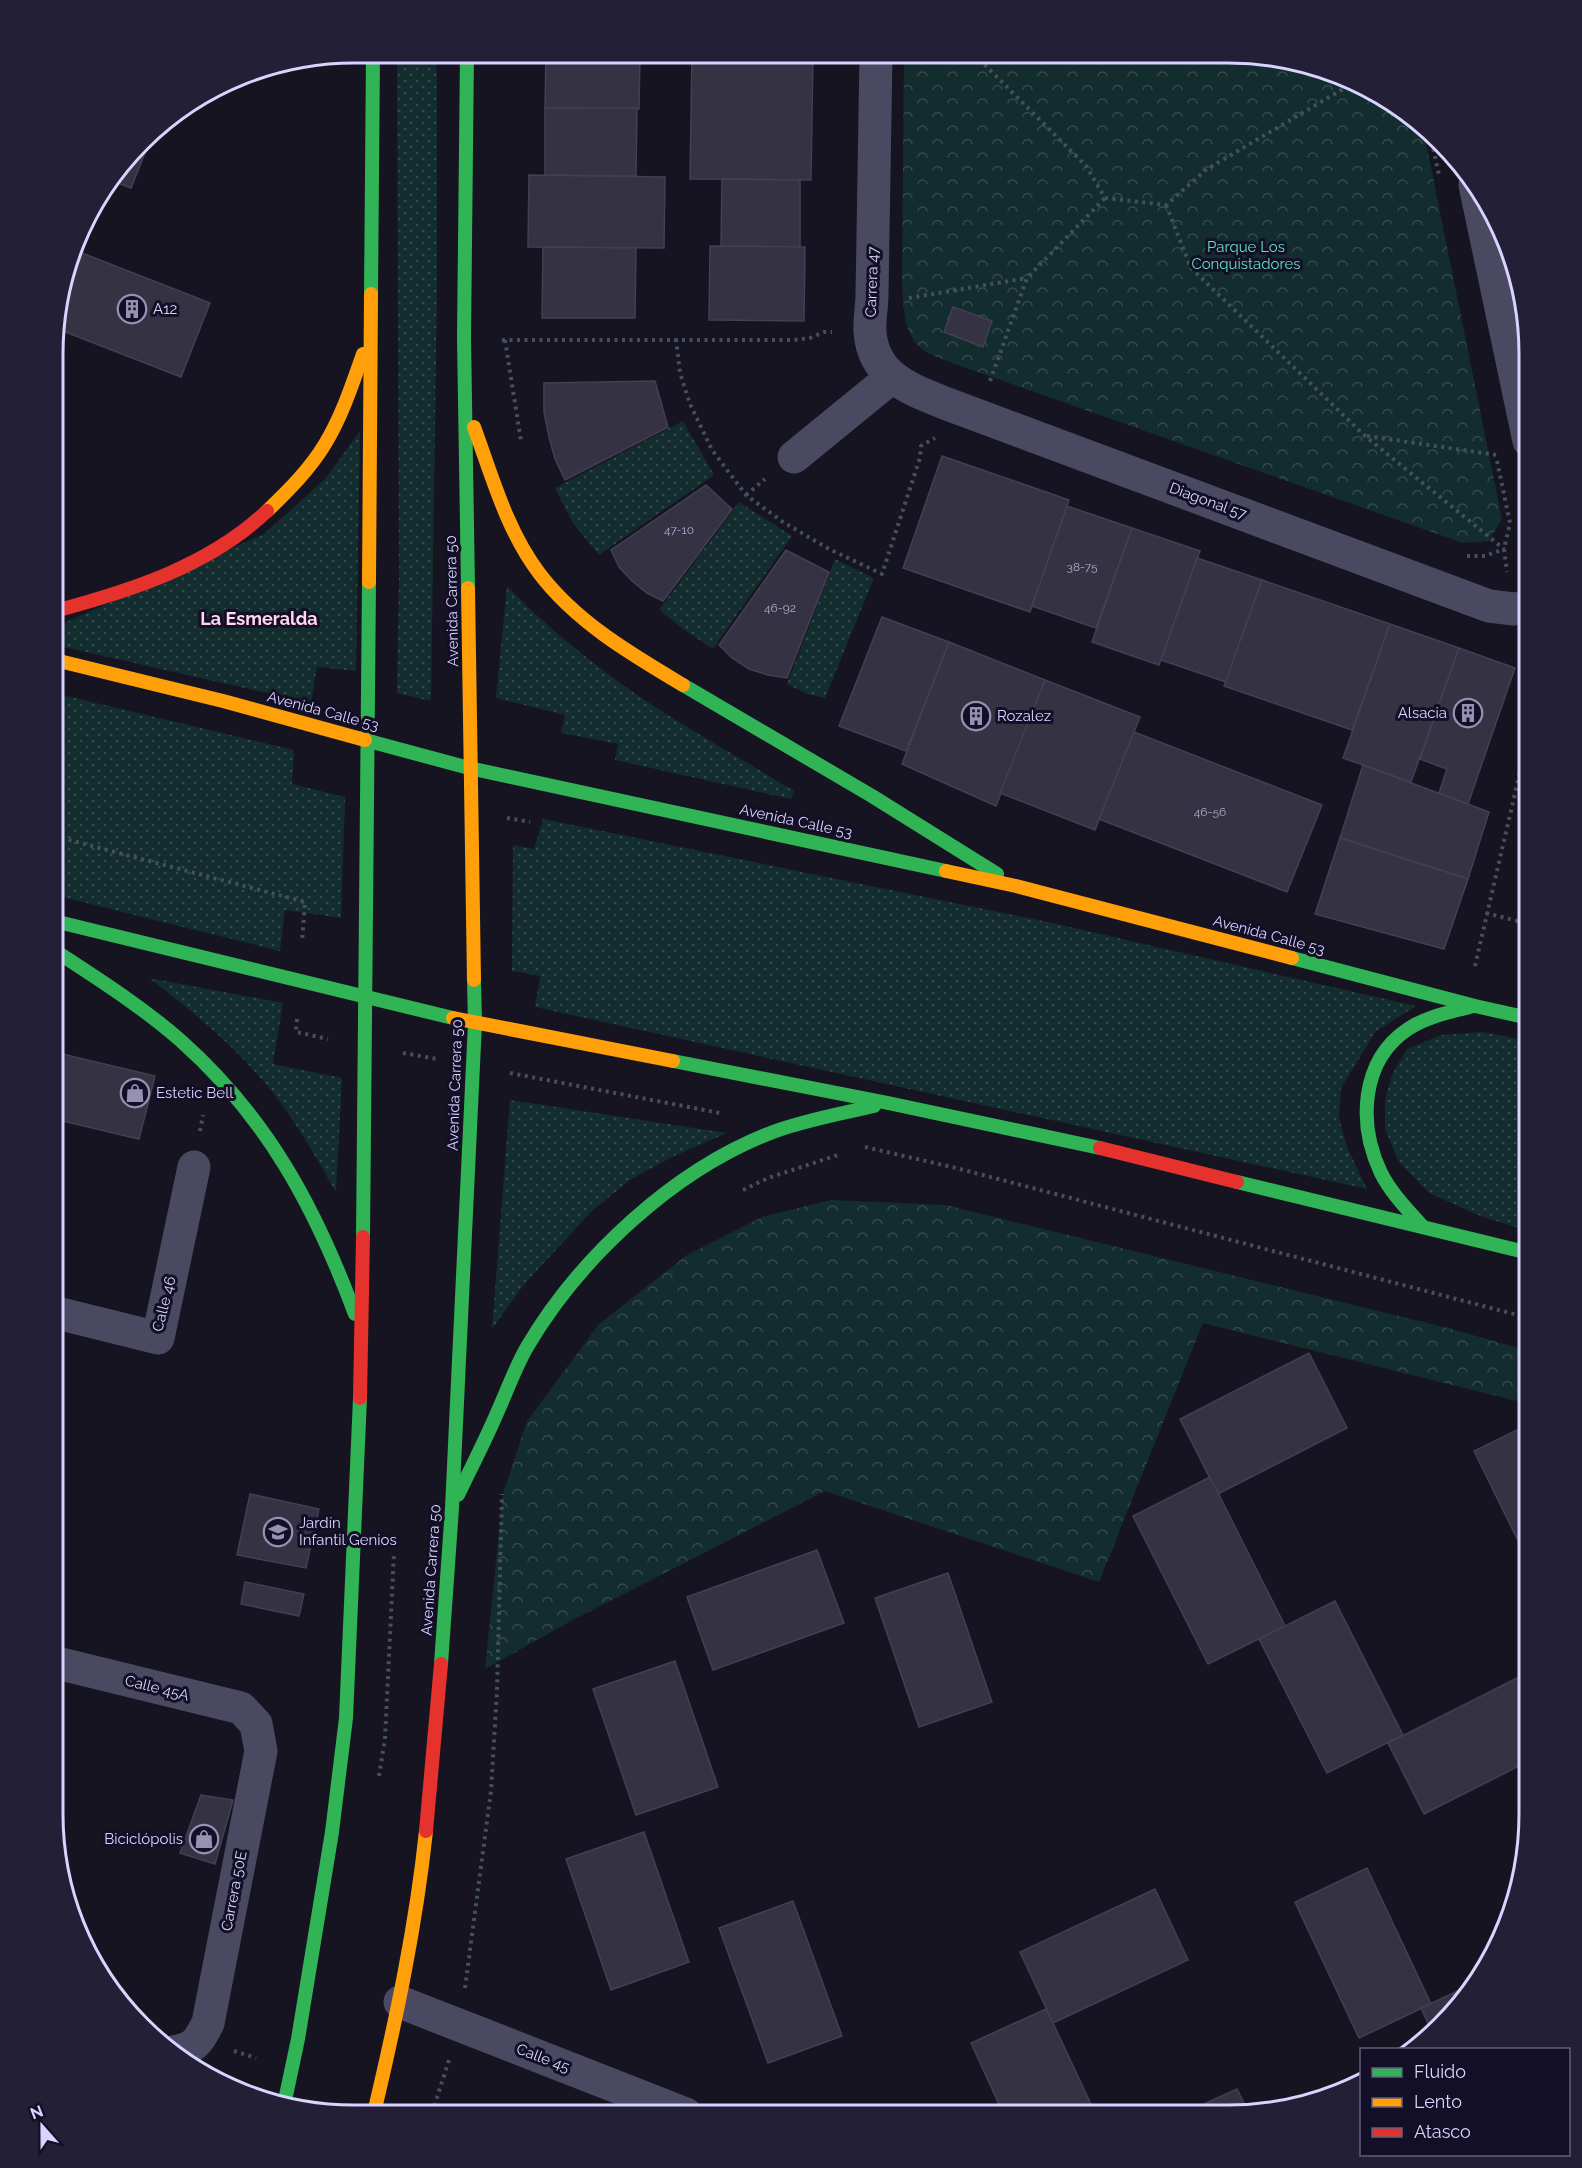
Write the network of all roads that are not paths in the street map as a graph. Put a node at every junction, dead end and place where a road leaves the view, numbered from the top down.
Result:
1 (373, 63) edge
2 (467, 63) edge
3 (876, 63) edge
4 (1478, 206) edge
5 (372, 327) junction
6 (892, 377) junction
7 (465, 399) junction
8 (1516, 449) edge
9 (794, 457) dead end
10 (1519, 608) edge
11 (63, 609) edge
12 (63, 662) edge
13 (368, 740) junction
14 (469, 768) junction
15 (1016, 886) junction
16 (63, 923) edge
17 (63, 956) edge
18 (366, 996) junction
19 (1475, 1006) junction
20 (1519, 1016) edge
21 (475, 1023) junction
22 (888, 1103) junction
23 (194, 1167) dead end
24 (1423, 1227) junction
25 (1519, 1251) edge
26 (63, 1314) edge
27 (361, 1328) junction
28 (452, 1508) junction
29 (63, 1664) edge
30 (256, 1724) joint
31 (400, 2002) junction
32 (183, 2050) edge
33 (286, 2097) edge
34 (376, 2105) edge
35 (663, 2105) edge

1 - 5 main road
2 - 7 main road, Avenida Carrera 50
3 - 6 street, Carrera 47
4 - 8 street
5 - 11 main road
5 - 13 main road
6 - 9 street
6 - 10 street, Diagonal 57
7 - 14 main road, Avenida Carrera 50
7 - 15 main road
12 - 13 main road, Avenida Calle 53
13 - 14 main road, Avenida Calle 53
13 - 18 main road
14 - 15 main road, Avenida Calle 53
14 - 21 main road, Avenida Carrera 50
15 - 19 main road, Avenida Calle 53
16 - 18 main road
17 - 27 main road
18 - 21 main road
18 - 27 main road
19 - 20 main road, Avenida Calle 53
19 - 24 main road
21 - 22 main road
21 - 28 main road, Avenida Carrera 50
22 - 24 main road
22 - 28 main road
23 - 26 street, Calle 46
24 - 25 main road
27 - 33 main road
28 - 31 main road, Avenida Carrera 50
29 - 30 street, Calle 45A
30 - 32 street, Carrera 50E
31 - 34 main road, Avenida Carrera 50
31 - 35 street, Calle 45

